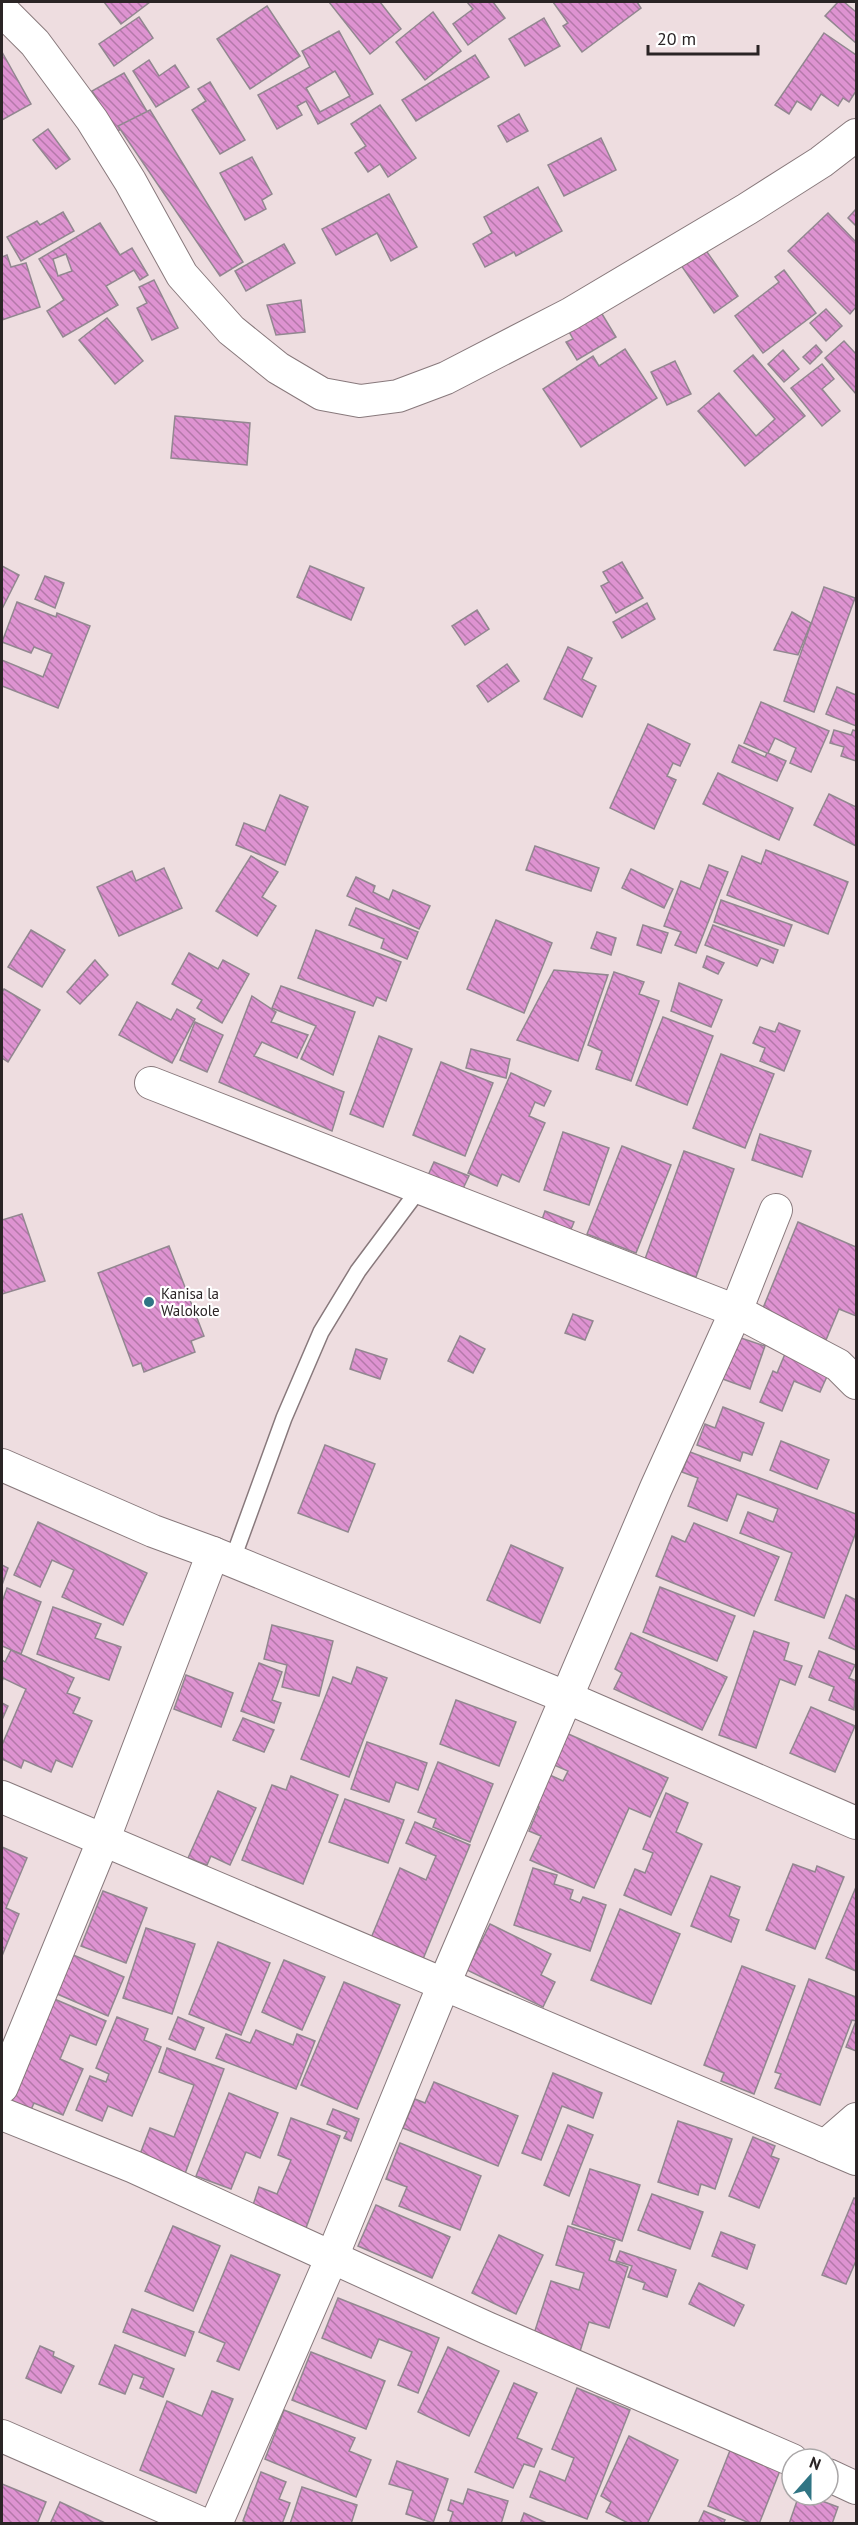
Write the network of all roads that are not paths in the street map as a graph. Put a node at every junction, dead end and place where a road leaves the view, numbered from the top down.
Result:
1 (2, 10) edge
2 (856, 135) edge
3 (151, 1083) dead end
4 (420, 1188) junction
5 (776, 1210) dead end
6 (736, 1311) junction
7 (856, 1383) edge
8 (2, 1465) edge
9 (222, 1557) junction
10 (568, 1698) junction
11 (2, 1797) edge
12 (856, 1823) edge
13 (103, 1841) junction
14 (444, 1984) junction
15 (2, 2088) edge
16 (2, 2114) edge
17 (856, 2119) edge
18 (825, 2146) junction
19 (856, 2159) edge
20 (332, 2257) junction
21 (2, 2436) edge
22 (780, 2455) edge
23 (840, 2481) edge
24 (856, 2488) edge
25 (203, 2523) edge
26 (216, 2523) edge

1 - 2 street
3 - 4 street
4 - 6 street
4 - 9 lane
5 - 6 street
6 - 7 street
6 - 10 street
8 - 9 street
9 - 10 street
9 - 13 street
10 - 12 street
10 - 14 street
11 - 13 street
13 - 14 street
13 - 15 street
14 - 18 street
14 - 20 street
16 - 20 street
17 - 18 street
18 - 19 street
20 - 22 street
20 - 26 street
21 - 25 street
23 - 24 street

